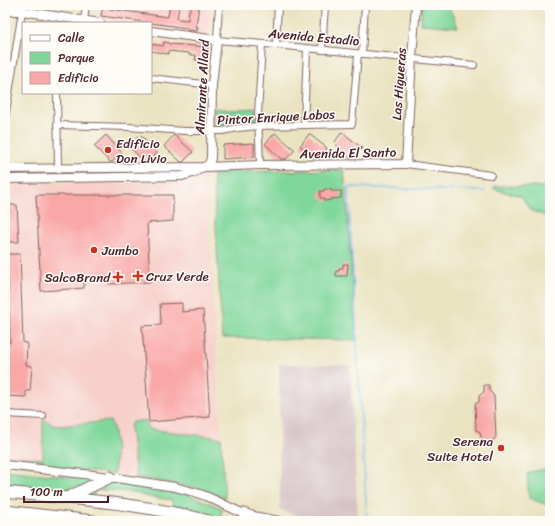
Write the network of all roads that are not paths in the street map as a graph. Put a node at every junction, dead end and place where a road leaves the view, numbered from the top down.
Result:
1 (86, 5) edge
2 (219, 5) edge
3 (278, 5) edge
4 (324, 5) edge
5 (365, 5) edge
6 (416, 5) edge
7 (22, 8) edge
8 (5, 11) edge
9 (66, 21) edge
10 (84, 21) junction
11 (92, 22) edge
12 (152, 31) edge
13 (216, 40) junction
14 (262, 44) junction
15 (276, 45) junction
16 (307, 49) junction
17 (322, 50) junction
18 (360, 54) junction
19 (412, 58) junction
20 (474, 65) dead end
21 (5, 72) edge
22 (12, 72) junction
23 (152, 78) edge
24 (212, 85) junction
25 (57, 94) edge
26 (5, 118) edge
27 (57, 125) junction
28 (258, 126) junction
29 (304, 126) junction
30 (211, 131) junction
31 (406, 164) junction
32 (260, 165) junction
33 (205, 167) junction
34 (5, 169) edge
35 (58, 169) junction
36 (491, 175) dead end
37 (6, 179) edge
38 (5, 414) edge
39 (42, 416) dead end
40 (5, 465) edge
41 (110, 477) junction
42 (5, 492) edge
43 (66, 498) junction
44 (5, 511) edge
45 (244, 514) junction
46 (94, 521) edge
47 (208, 521) edge
48 (258, 521) edge
49 (279, 521) edge

1 - 10 street
2 - 13 street, Almirante Allard
3 - 15 street
4 - 17 street
5 - 18 street
6 - 19 main road, Las Higueras
7 - 8 main road
7 - 9 main road
7 - 22 street
9 - 10 main road
10 - 11 main road
12 - 13 main road, Avenida Estadio
13 - 14 street, Avenida Estadio
13 - 24 main road, Almirante Allard
14 - 15 street, Avenida Estadio
14 - 28 street
15 - 16 street, Avenida Estadio
16 - 17 street, Avenida Estadio
16 - 29 street
17 - 18 street, Avenida Estadio
18 - 19 street, Avenida Estadio
18 - 29 street, Pintor Enrique Lobos
19 - 20 street, Avenida Estadio
19 - 31 main road, Las Higueras
21 - 22 street
22 - 26 street
23 - 24 street
24 - 30 main road, Almirante Allard
25 - 27 street
27 - 30 street, Pintor Enrique Lobos
27 - 35 street
28 - 29 street, Pintor Enrique Lobos
28 - 30 street, Pintor Enrique Lobos
28 - 32 street
30 - 33 main road, Almirante Allard
31 - 32 main road, Avenida El Santo
31 - 36 street, Avenida El Santo
32 - 33 main road, Avenida El Santo
33 - 35 main road, Avenida El Santo
33 - 37 main road, Avenida El Santo
34 - 35 main road, Avenida El Santo
38 - 39 street
40 - 41 main road
41 - 43 highway
41 - 45 main road
42 - 43 highway
43 - 47 highway
44 - 46 highway
45 - 48 highway
45 - 49 main road

